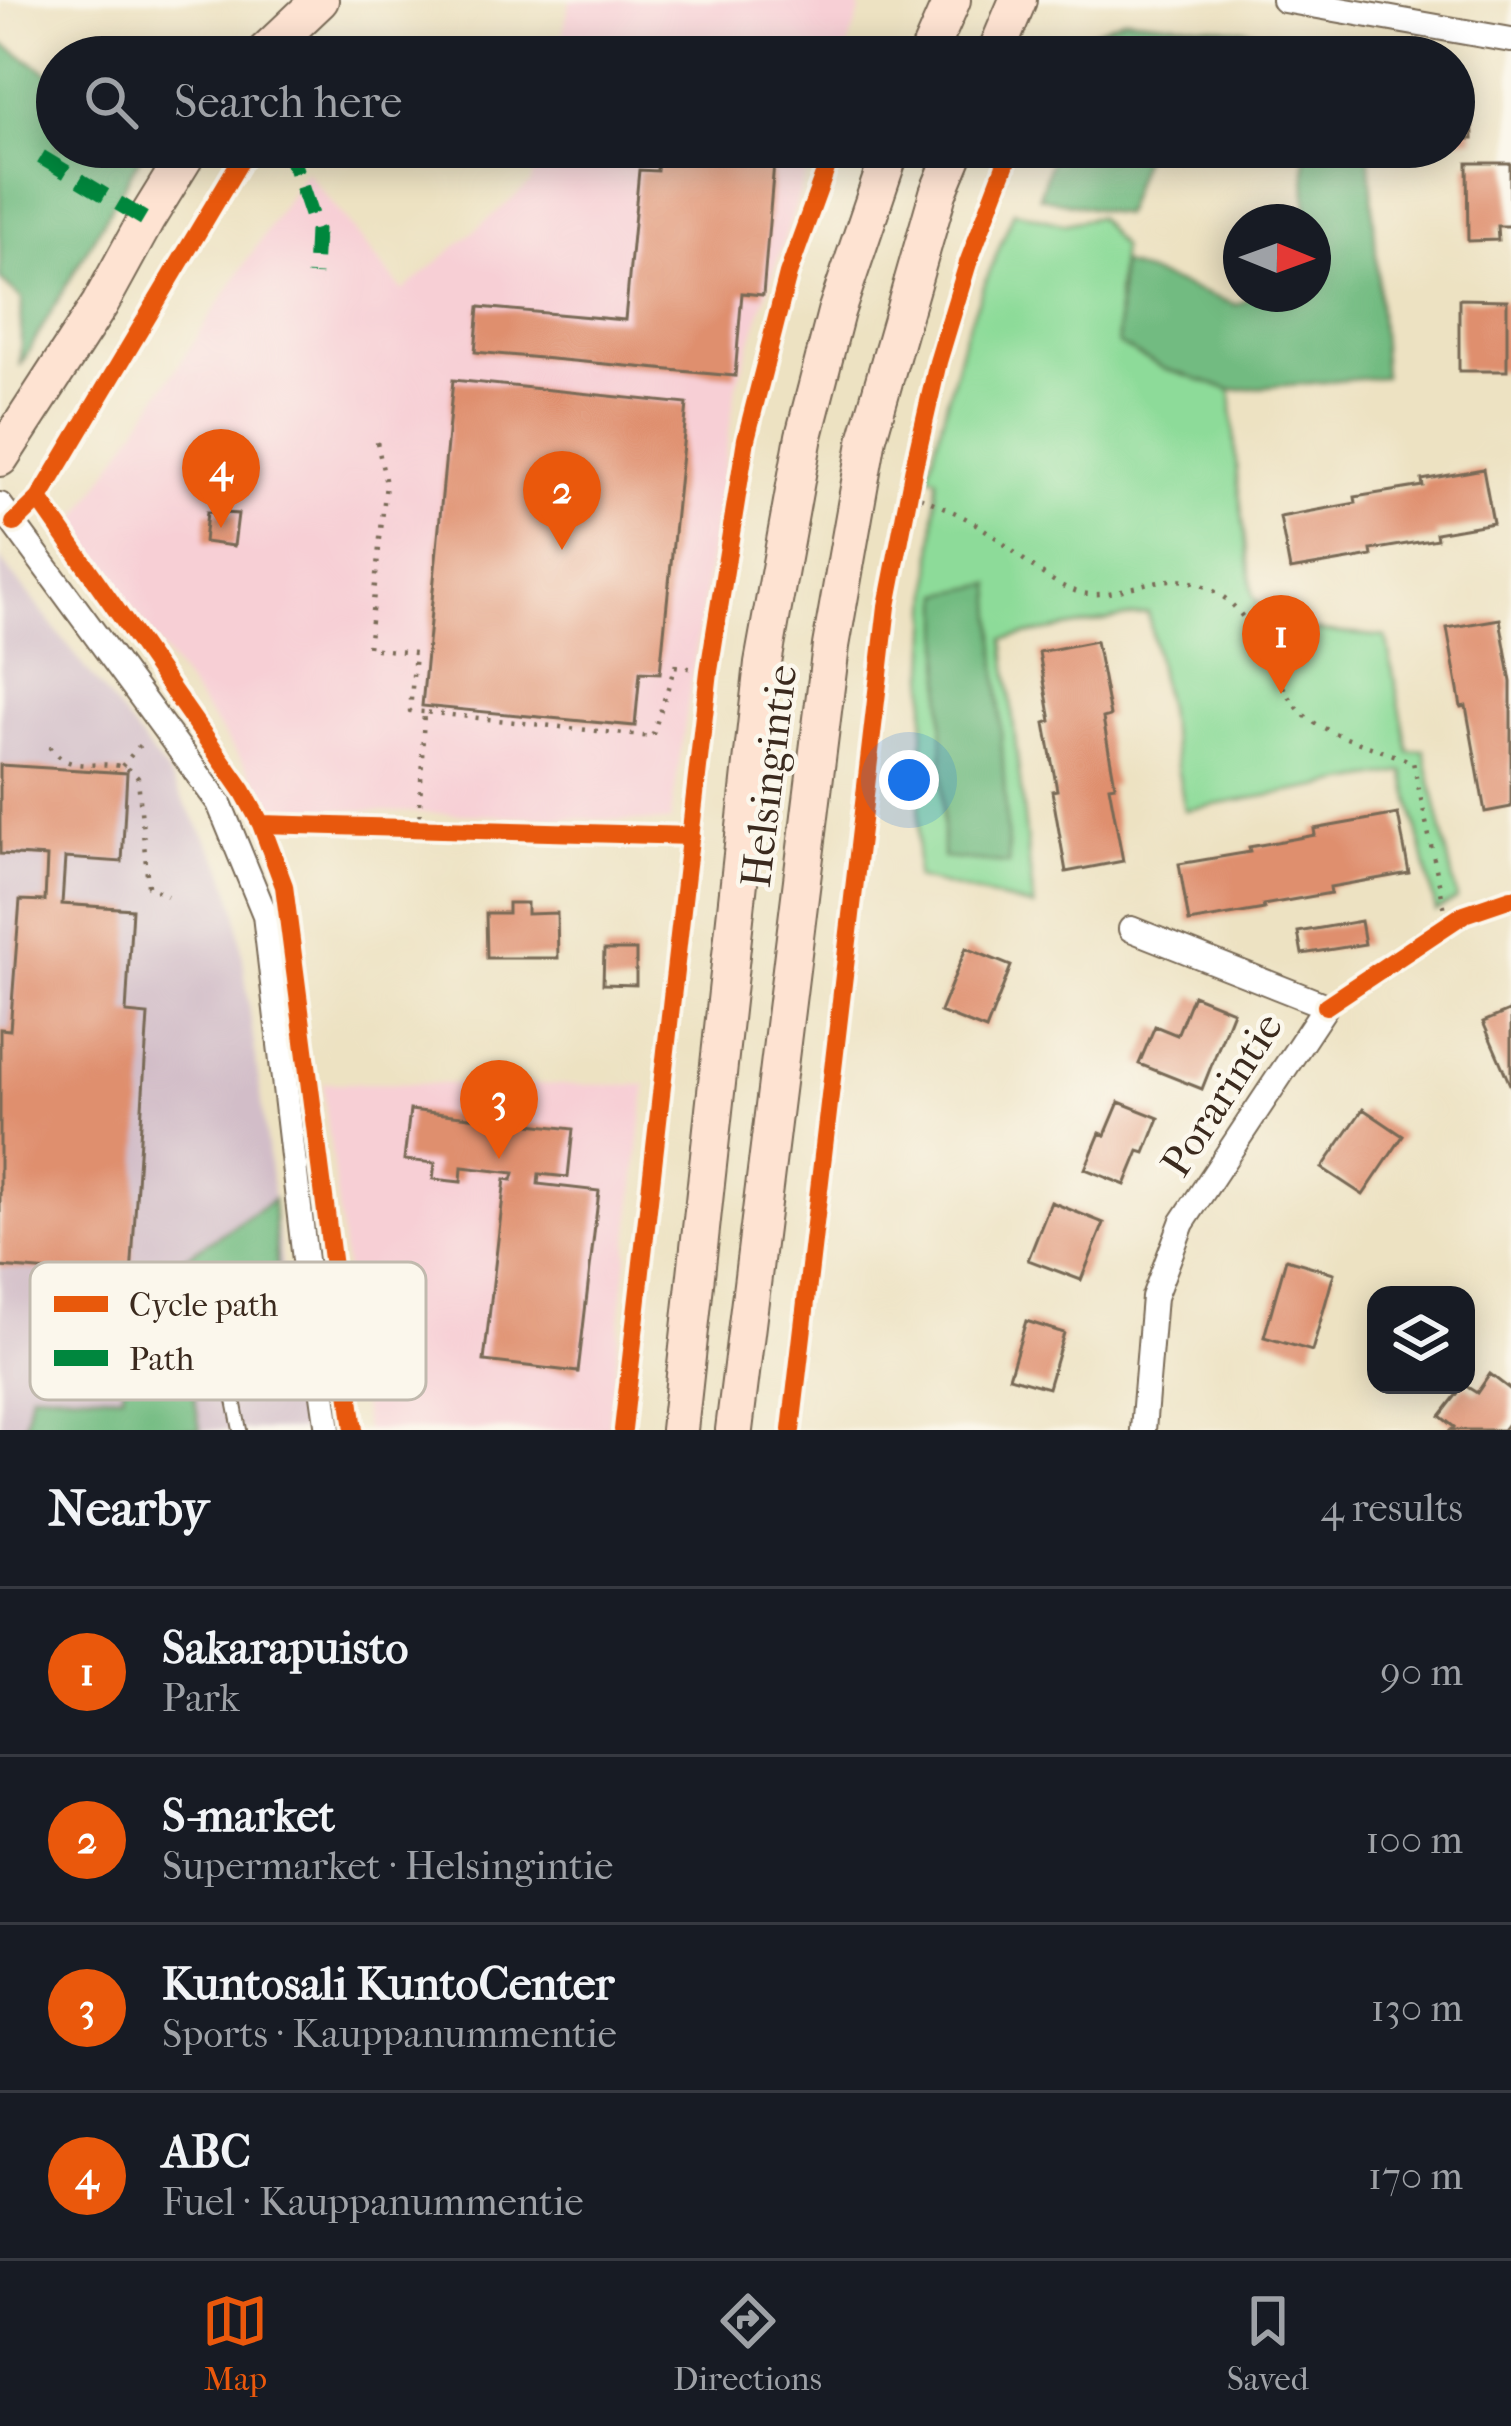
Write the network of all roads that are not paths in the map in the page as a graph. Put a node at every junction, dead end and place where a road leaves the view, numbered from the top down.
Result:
1 (320, 0) edge
2 (952, 0) edge
3 (1018, 0) edge
4 (1284, 0) edge
5 (282, 36) edge
6 (936, 36) edge
7 (1003, 36) edge
8 (1511, 40) edge
9 (178, 168) edge
10 (885, 168) edge
11 (948, 168) edge
12 (0, 458) edge
13 (0, 505) edge
14 (1131, 929) dead end
15 (305, 1262) edge
16 (234, 1400) edge
17 (324, 1400) edge
18 (240, 1430) edge
19 (328, 1430) edge
20 (679, 1430) edge
21 (734, 1430) edge
22 (1143, 1430) edge

1 - 5 main road
2 - 6 main road
3 - 7 main road
4 - 8 street
9 - 12 main road
10 - 20 main road, Helsingintie
11 - 21 main road, Helsingintie
13 - 15 street
14 - 22 street, Porarintie
16 - 18 lane
17 - 19 street

